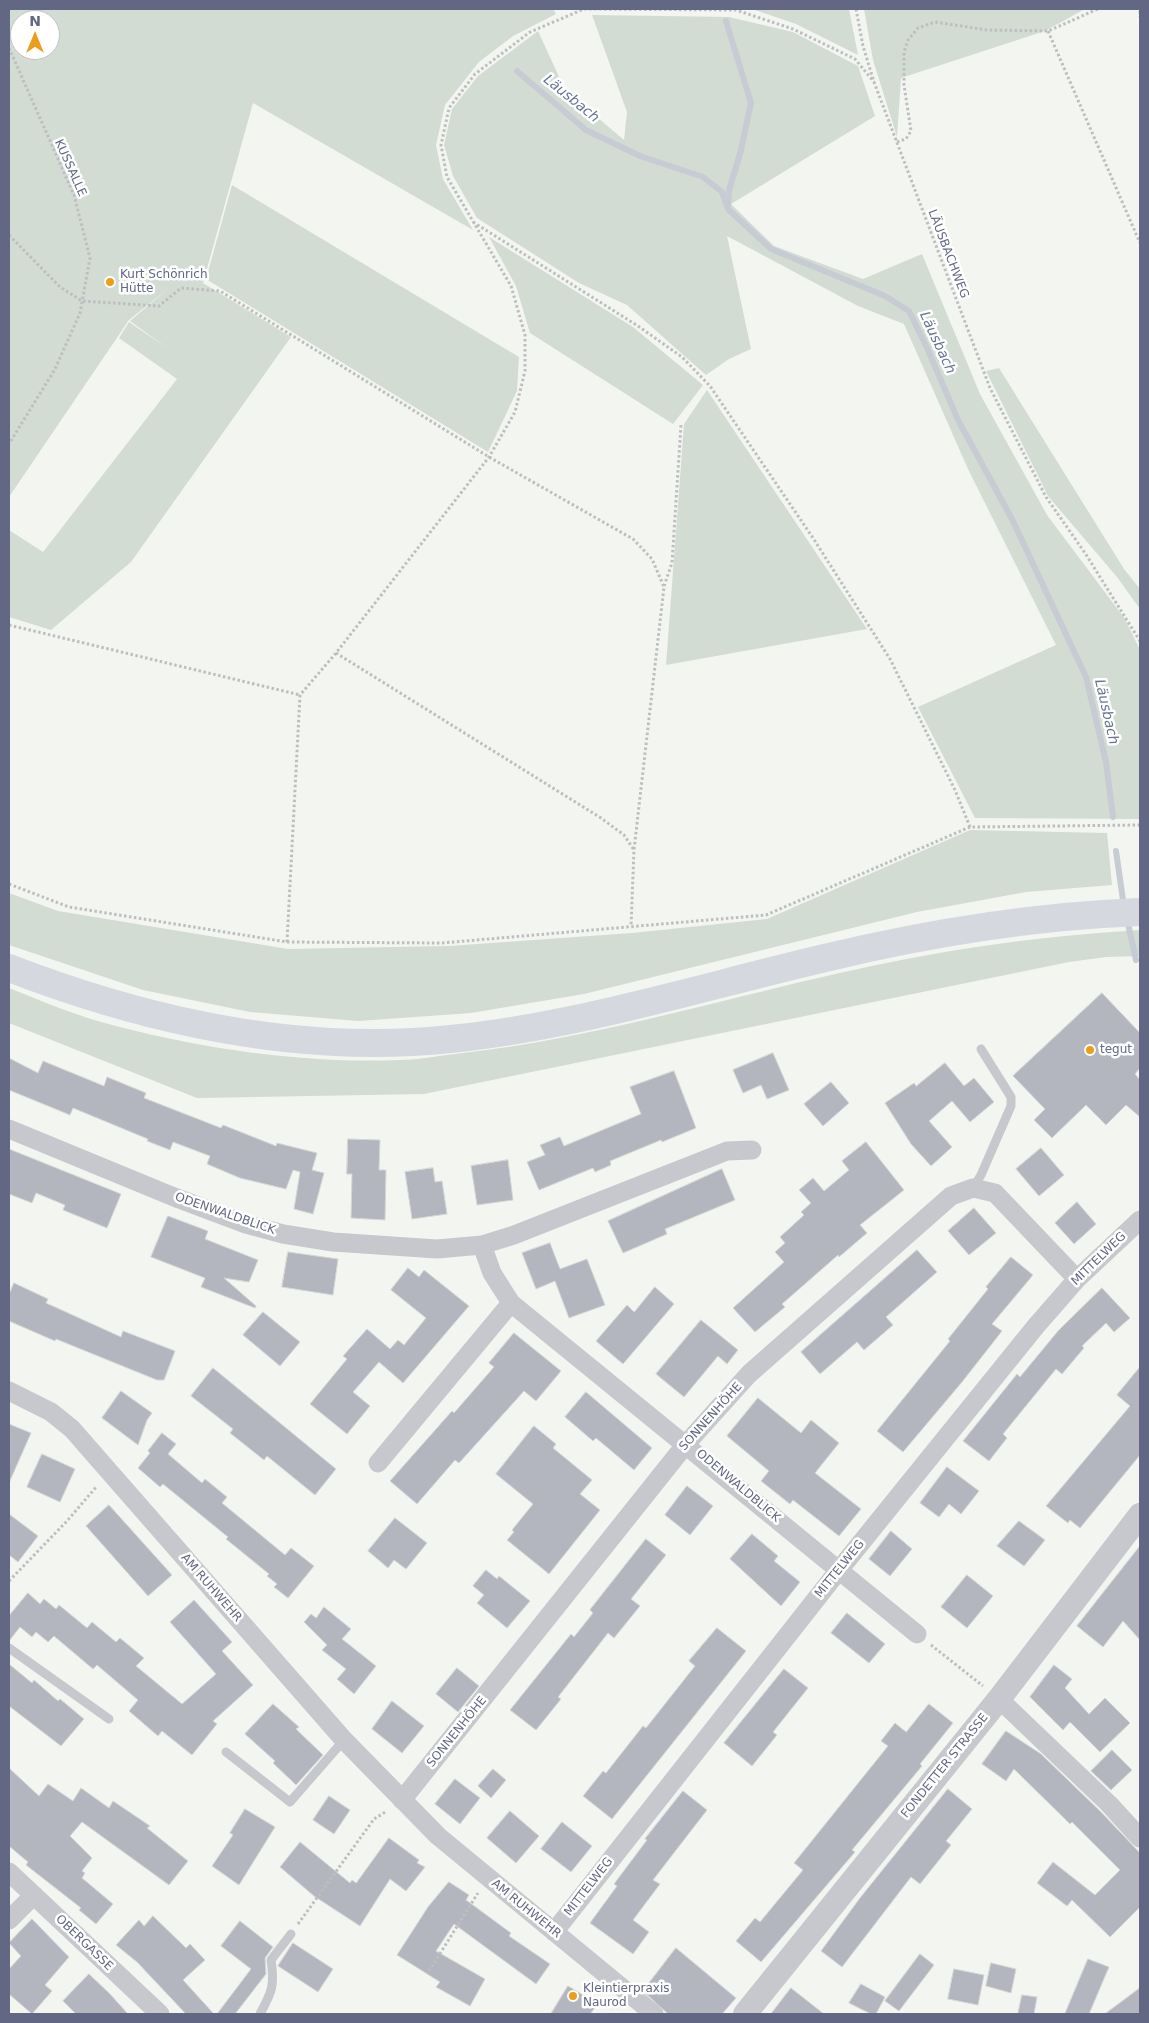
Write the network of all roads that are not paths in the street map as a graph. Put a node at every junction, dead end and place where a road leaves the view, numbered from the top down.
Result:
1 (1140, 912) edge
2 (9, 968) edge
3 (981, 1049) dead end
4 (9, 1129) edge
5 (752, 1150) dead end
6 (973, 1188) junction
7 (1140, 1220) edge
8 (482, 1245) junction
9 (1077, 1279) junction
10 (511, 1303) junction
11 (9, 1391) edge
12 (686, 1444) junction
13 (378, 1463) dead end
14 (1140, 1515) edge
15 (839, 1570) junction
16 (917, 1634) road end
17 (9, 1648) edge
18 (999, 1698) junction
19 (109, 1719) dead end
20 (344, 1740) junction
21 (226, 1752) dead end
22 (402, 1800) junction
23 (1140, 1838) edge
24 (9, 1872) edge
25 (34, 1895) junction
26 (9, 1920) edge
27 (554, 1932) junction
28 (291, 1934) road end
29 (160, 2014) edge
30 (260, 2014) edge
31 (654, 2014) edge
32 (745, 2014) edge

1 - 2 main road
3 - 6 lane
4 - 8 street, ODENWALDBLICK
5 - 8 street, ODENWALDBLICK
6 - 9 street
6 - 12 street, SONNENHÖHE
7 - 9 street, MITTELWEG
8 - 10 street, ODENWALDBLICK
9 - 15 street, MITTELWEG
10 - 12 street, ODENWALDBLICK
10 - 13 street
11 - 20 street, AM RUHWEHR
12 - 15 street, ODENWALDBLICK
12 - 22 street, SONNENHÖHE
14 - 18 street, FONDETTER STRASSE
15 - 16 street, ODENWALDBLICK
15 - 27 street, MITTELWEG
17 - 19 lane
18 - 23 street
18 - 32 street, FONDETTER STRASSE
20 - 21 lane
20 - 22 street, AM RUHWEHR
22 - 27 street, AM RUHWEHR
24 - 25 street, OBERGASSE
25 - 26 street
25 - 29 street, OBERGASSE
27 - 31 street, AM RUHWEHR
28 - 30 lane

